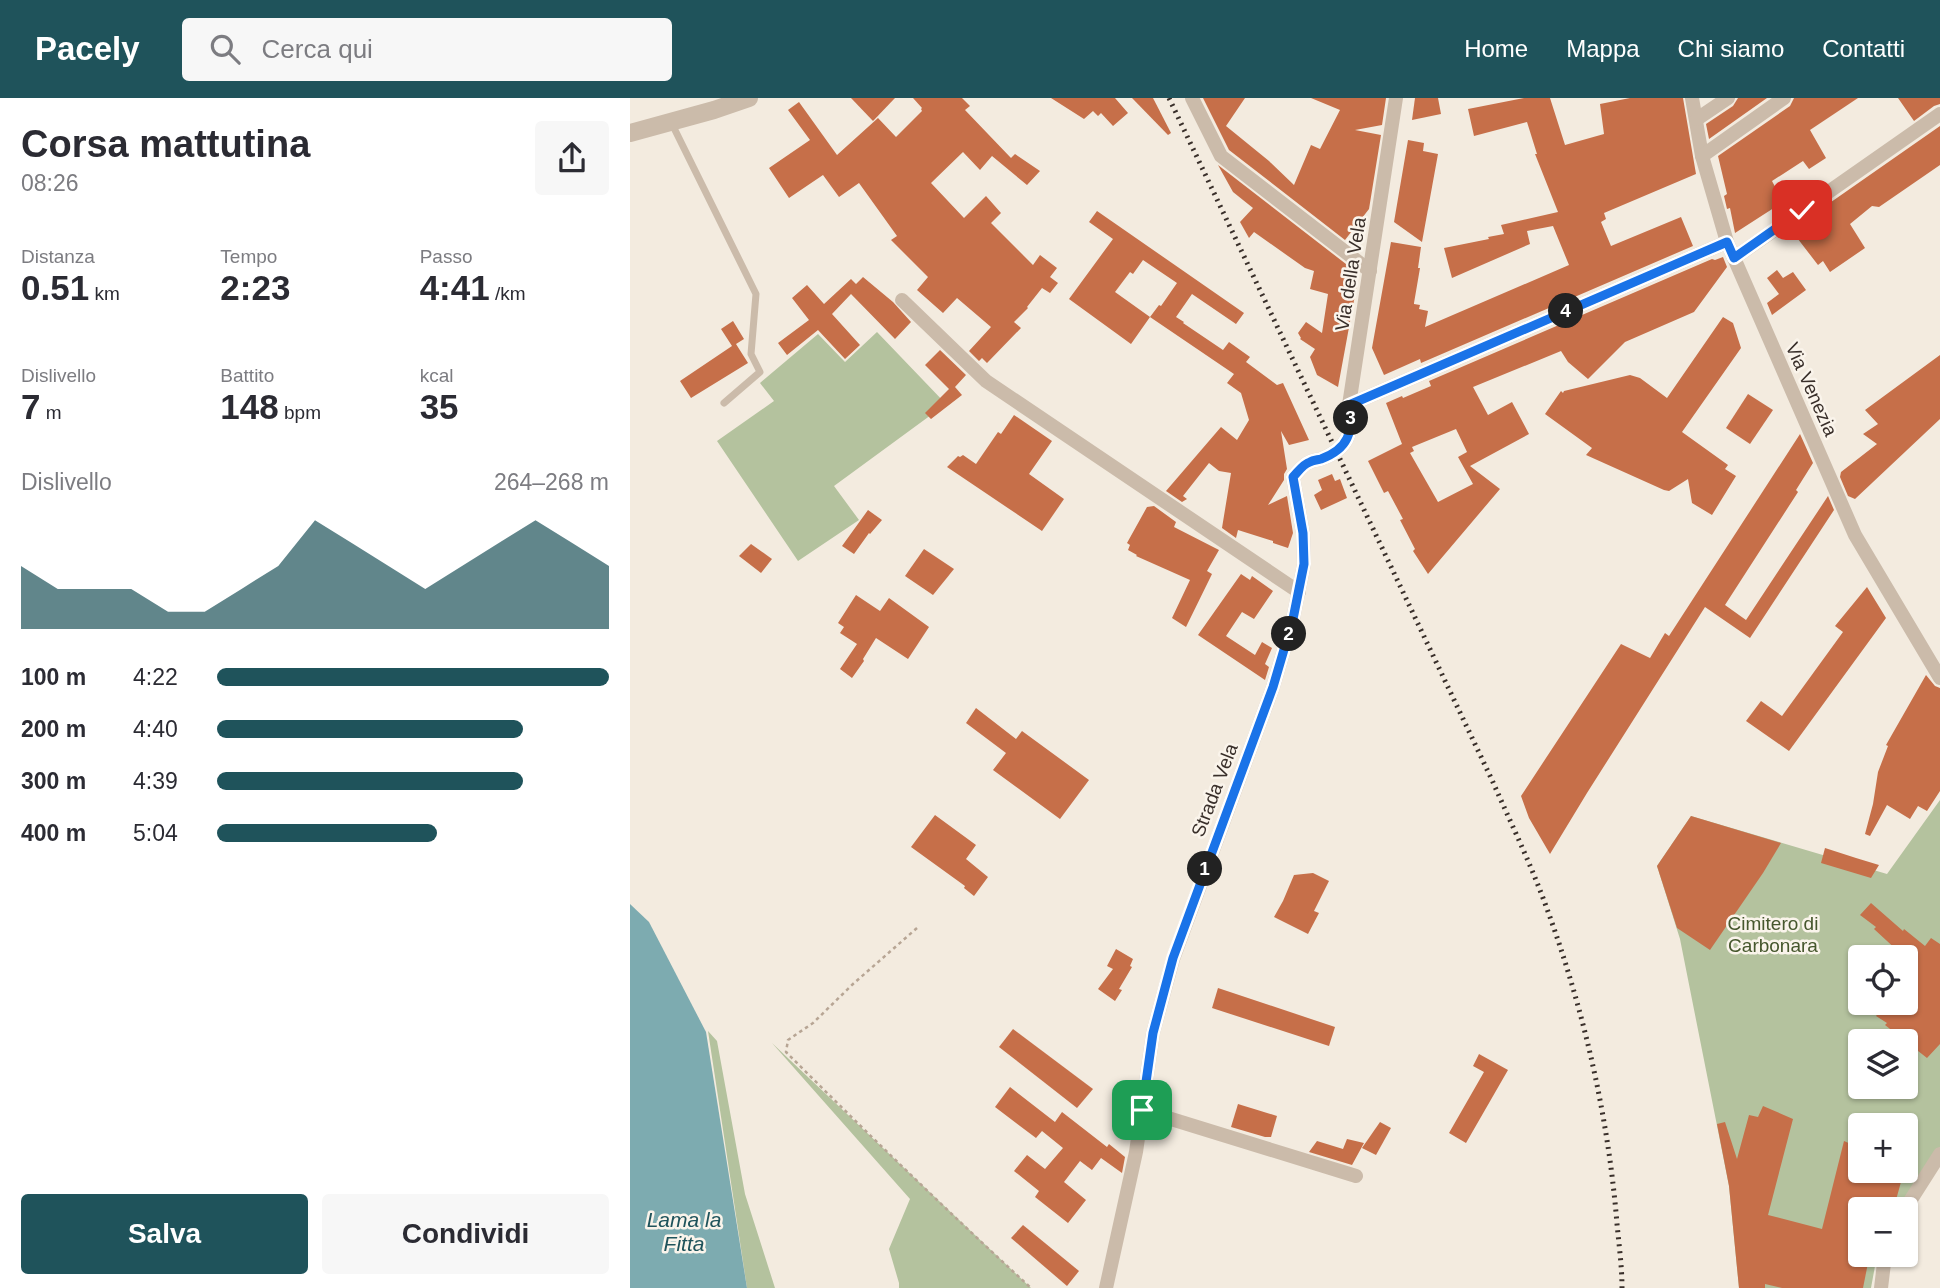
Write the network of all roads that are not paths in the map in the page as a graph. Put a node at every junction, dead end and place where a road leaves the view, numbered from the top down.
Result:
1 (749, 98) edge
2 (1192, 98) edge
3 (1396, 98) edge
4 (1692, 98) edge
5 (1728, 98) edge
6 (1784, 98) edge
7 (1940, 114) edge
8 (1697, 120) junction
9 (671, 122) junction
10 (630, 133) edge
11 (1702, 156) junction
12 (1727, 242) junction
13 (1734, 258) junction
14 (1370, 271) junction
15 (902, 300) dead end
16 (724, 403) dead end
17 (1349, 405) junction
18 (1336, 451) joint
19 (1299, 592) junction
20 (1940, 678) edge
21 (1142, 1110) junction
22 (1940, 1154) edge
23 (1356, 1175) dead end
24 (1913, 1197) edge
25 (1884, 1267) edge
26 (1106, 1288) edge
27 (1881, 1288) edge

1 - 9 street
2 - 14 street
3 - 14 street, Via della Vela
4 - 8 street, Via Venezia
5 - 8 street
6 - 11 street
7 - 13 street
8 - 11 street, Via Venezia
9 - 10 street
9 - 16 lane
11 - 12 street, Via Venezia
12 - 13 street, Via Venezia
12 - 17 street
13 - 20 street, Via Venezia
14 - 17 street, Via della Vela
15 - 19 street
17 - 18 street, Via della Vela
18 - 19 street, Strada Vela
19 - 21 street, Strada Vela
21 - 23 street
21 - 26 street, Strada Vela
22 - 24 street
25 - 27 street

